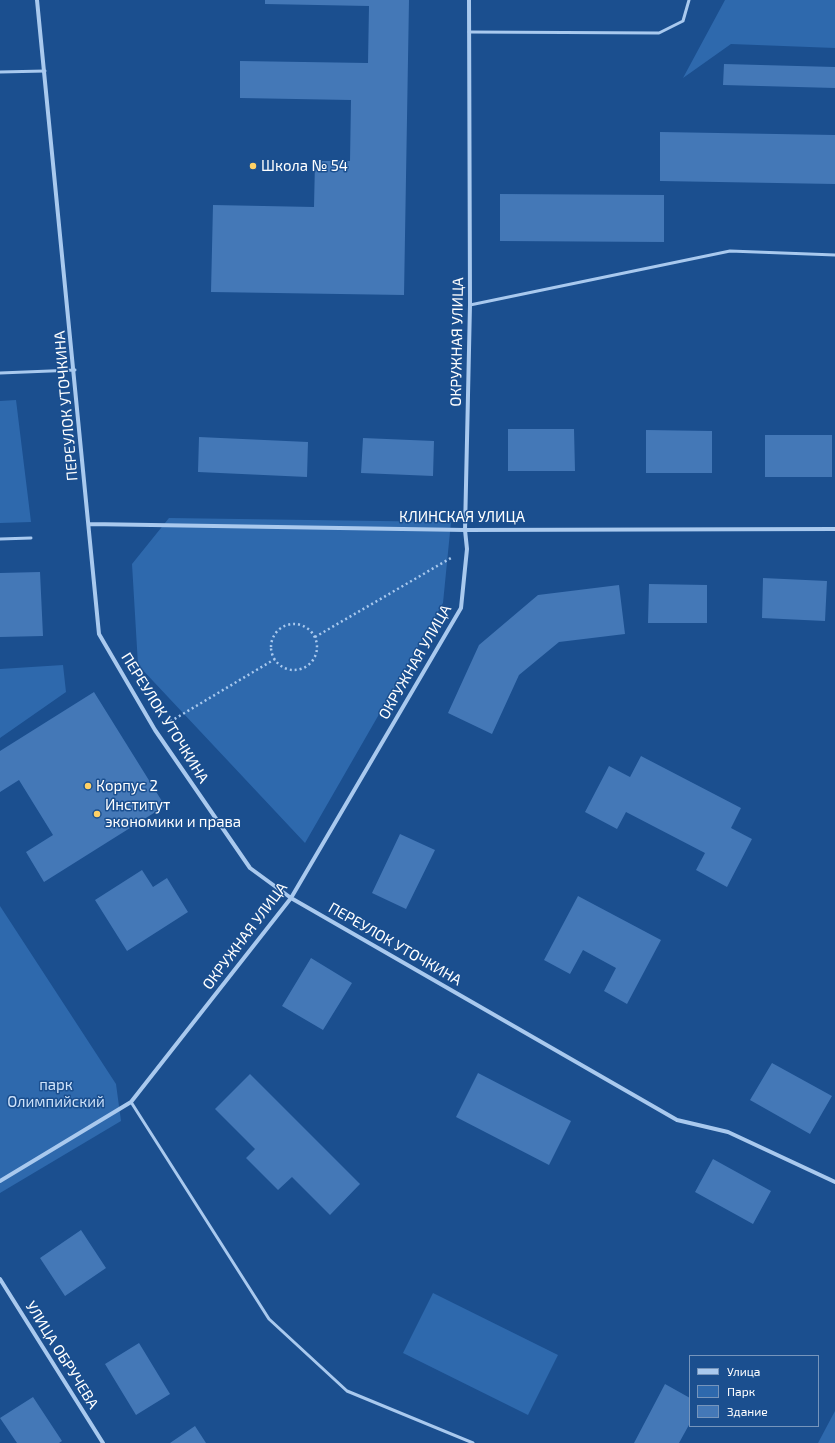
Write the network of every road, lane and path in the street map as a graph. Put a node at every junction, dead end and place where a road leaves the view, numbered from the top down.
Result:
1 (37, 0) edge
2 (469, 0) edge
3 (688, 0) edge
4 (469, 32) junction
5 (45, 71) junction
6 (0, 72) edge
7 (835, 255) edge
8 (470, 305) junction
9 (75, 370) junction
10 (0, 374) edge
11 (89, 524) junction
12 (835, 529) edge
13 (465, 530) junction
14 (31, 538) dead end
15 (0, 539) edge
16 (467, 549) junction
17 (315, 638) junction
18 (275, 659) junction
19 (155, 730) junction
20 (291, 898) junction
21 (131, 1102) junction
22 (0, 1181) edge
23 (835, 1182) edge
24 (0, 1279) edge
25 (103, 1443) edge
26 (472, 1443) edge

1 - 5 street, ПЕРЕУЛОК УТОЧКИНА
2 - 4 street, ОКРУЖНАЯ УЛИЦА
3 - 4 lane
4 - 8 street, ОКРУЖНАЯ УЛИЦА
5 - 6 lane
5 - 9 street, ПЕРЕУЛОК УТОЧКИНА
7 - 8 lane
8 - 13 street, ОКРУЖНАЯ УЛИЦА
9 - 10 lane
9 - 11 street, ПЕРЕУЛОК УТОЧКИНА
11 - 13 street, КЛИНСКАЯ УЛИЦА
11 - 19 street, ПЕРЕУЛОК УТОЧКИНА
12 - 13 street, КЛИНСКАЯ УЛИЦА
13 - 16 street, ОКРУЖНАЯ УЛИЦА
14 - 15 lane
16 - 17 path
16 - 20 street, ОКРУЖНАЯ УЛИЦА
17 - 18 path
17 - 18 path
18 - 19 path
19 - 20 street, ПЕРЕУЛОК УТОЧКИНА
20 - 21 street, ОКРУЖНАЯ УЛИЦА
20 - 23 street, ПЕРЕУЛОК УТОЧКИНА
21 - 22 street, ОКРУЖНАЯ УЛИЦА
21 - 26 lane
24 - 25 street, УЛИЦА ОБРУЧЕВА

